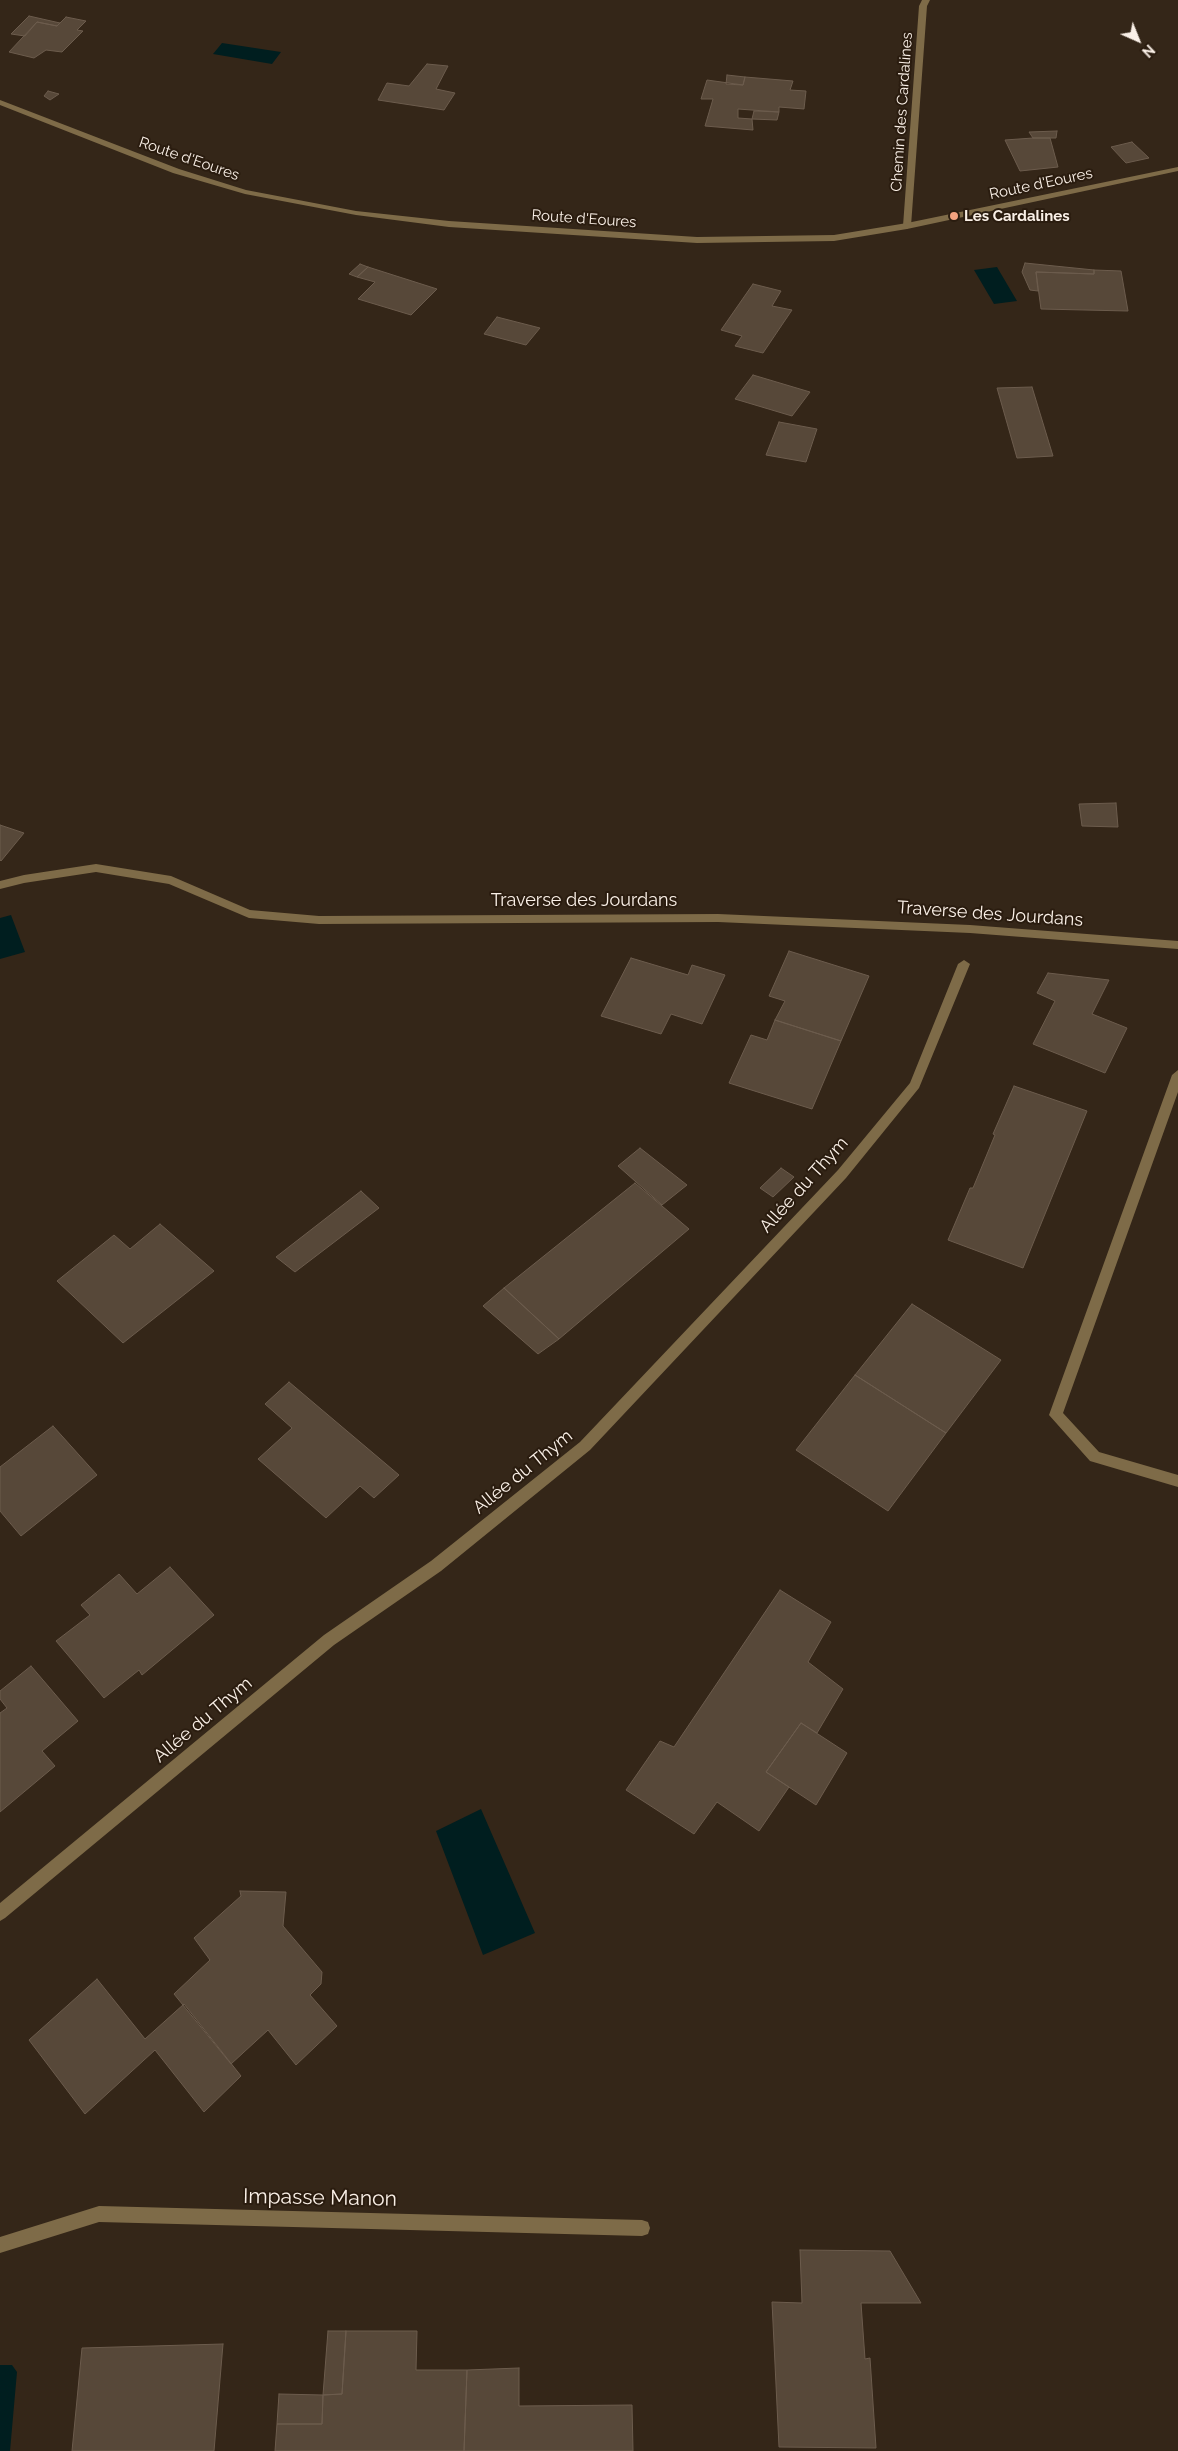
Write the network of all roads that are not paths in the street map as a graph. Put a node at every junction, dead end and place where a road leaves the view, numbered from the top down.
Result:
1 (926, 0) edge
2 (0, 102) edge
3 (1178, 169) edge
4 (907, 226) junction
5 (0, 885) edge
6 (1178, 944) edge
7 (964, 964) dead end
8 (1178, 1075) edge
9 (1178, 1481) edge
10 (0, 1913) edge
11 (642, 2228) dead end
12 (0, 2245) edge

1 - 4 street, Chemin des Cardalines
2 - 4 street, Route d'Eoures
3 - 4 street, Route d'Eoures
5 - 6 street, Traverse des Jourdans
7 - 10 street, Allée du Thym
8 - 9 street
11 - 12 street, Impasse Manon

